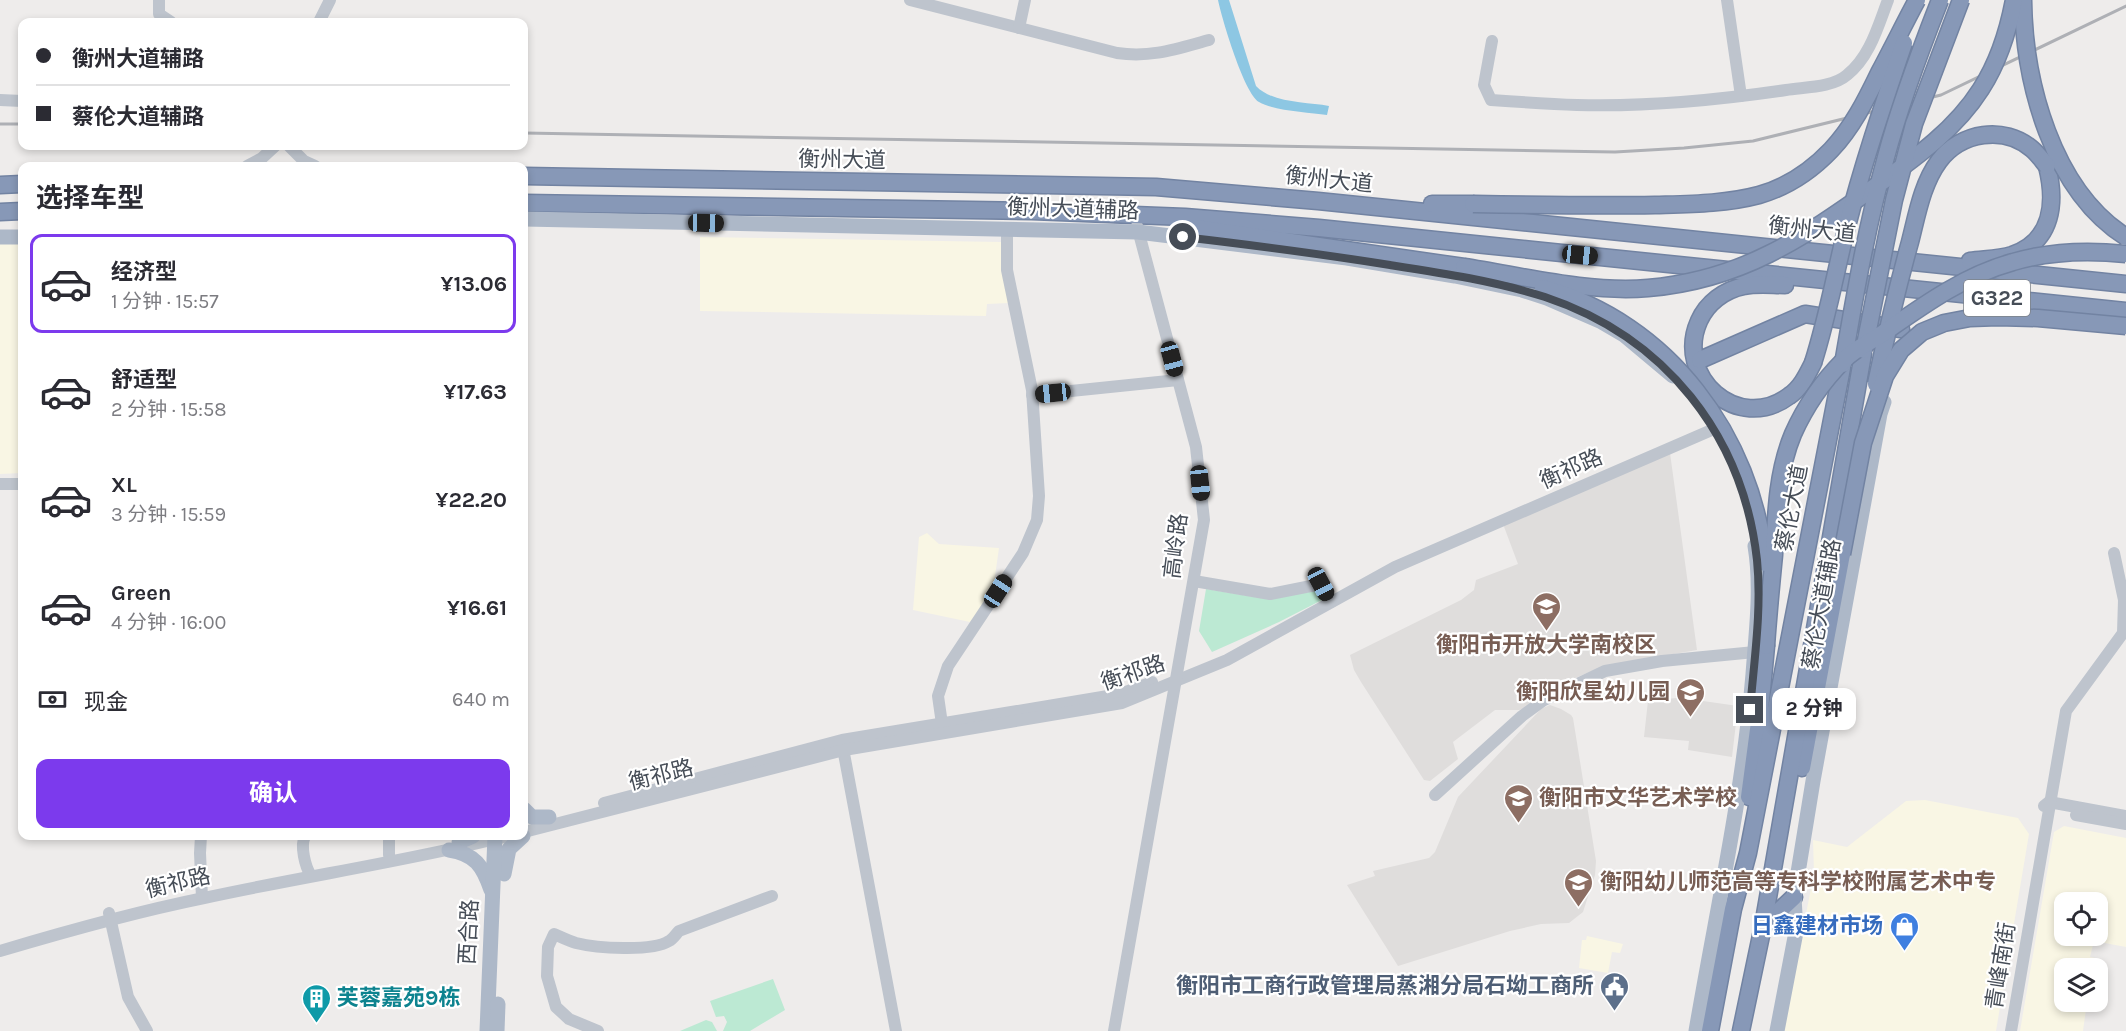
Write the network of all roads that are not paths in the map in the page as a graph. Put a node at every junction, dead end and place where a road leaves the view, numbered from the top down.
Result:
1 (159, 0) edge
2 (324, 0) edge
3 (330, 0) edge
4 (910, 0) edge
5 (1025, 0) edge
6 (1727, 0) edge
7 (1888, 0) edge
8 (1919, 0) edge
9 (1940, 0) edge
10 (1961, 0) edge
11 (2014, 0) edge
12 (2023, 0) edge
13 (164, 18) edge
14 (319, 18) edge
15 (320, 18) edge
16 (1019, 28) junction
17 (1209, 40) dead end
18 (1492, 41) dead end
19 (1741, 96) junction
20 (0, 100) edge
21 (18, 101) edge
22 (271, 150) edge
23 (293, 150) edge
24 (254, 162) edge
25 (307, 162) edge
26 (528, 176) edge
27 (18, 184) edge
28 (0, 185) edge
29 (1318, 201) junction
30 (528, 203) edge
31 (0, 212) edge
32 (18, 212) edge
33 (1134, 214) junction
34 (528, 219) edge
35 (1007, 229) junction
36 (1138, 232) junction
37 (0, 237) edge
38 (18, 237) edge
39 (2126, 237) edge
40 (2126, 254) edge
41 (1930, 264) junction
42 (1464, 267) junction
43 (2126, 284) edge
44 (1868, 285) junction
45 (2126, 311) edge
46 (2126, 326) edge
47 (1900, 328) joint
48 (1700, 360) dead end
49 (1178, 380) junction
50 (1032, 395) junction
51 (1713, 428) junction
52 (1863, 443) junction
53 (0, 484) edge
54 (18, 484) edge
55 (18, 490) edge
56 (0, 491) edge
57 (1842, 554) junction
58 (2114, 554) dead end
59 (1851, 572) junction
60 (1194, 580) junction
61 (1848, 592) junction
62 (1330, 601) junction
63 (1833, 602) junction
64 (2124, 633) edge
65 (1760, 649) junction
66 (1175, 678) junction
67 (942, 724) junction
68 (843, 745) junction
69 (1435, 795) dead end
70 (2047, 807) junction
71 (528, 813) edge
72 (2126, 816) edge
73 (549, 817) junction
74 (2126, 825) edge
75 (528, 829) edge
76 (528, 830) edge
77 (201, 840) edge
78 (302, 840) edge
79 (308, 840) edge
80 (389, 840) edge
81 (465, 840) edge
82 (480, 840) edge
83 (498, 840) edge
84 (499, 840) edge
85 (517, 840) edge
86 (454, 846) junction
87 (389, 855) junction
88 (311, 872) junction
89 (504, 874) junction
90 (202, 895) junction
91 (772, 896) dead end
92 (1794, 897) junction
93 (493, 899) junction
94 (1733, 909) junction
95 (110, 916) junction
96 (1763, 926) junction
97 (0, 943) edge
98 (0, 951) edge
99 (147, 1031) edge
100 (487, 1031) edge
101 (497, 1031) edge
102 (598, 1031) edge
103 (896, 1031) edge
104 (1114, 1031) edge
105 (1696, 1031) edge
106 (1710, 1031) edge
107 (1741, 1031) edge
108 (1777, 1031) edge
109 (2006, 1031) edge
110 (2011, 1031) edge

1 - 13 street
2 - 14 street
3 - 15 street
4 - 16 street
5 - 16 street
6 - 19 street
7 - 19 street
8 - 29 highway, bridge
8 - 44 highway, bridge
9 - 94 highway, 蔡伦大道, bridge
10 - 96 highway, 蔡伦大道, bridge
11 - 42 highway, bridge
12 - 39 highway, bridge
16 - 17 street
18 - 19 street
20 - 21 street
22 - 24 street
23 - 25 street
26 - 29 highway, 衡州大道
27 - 28 highway
29 - 41 highway, 衡州大道 / G322
30 - 33 highway
31 - 32 highway
33 - 36 street, 高岭路
33 - 42 highway
33 - 44 highway
34 - 35 main road, 衡州大道辅路
35 - 36 main road, 衡州大道辅路
35 - 50 street
36 - 49 street, 高岭路
36 - 51 main road, 衡州大道辅路
37 - 38 main road
40 - 65 highway, bridge
41 - 43 highway, 衡州大道 / G322
41 - 52 highway, bridge
42 - 65 highway, bridge
44 - 45 highway, G322
46 - 52 highway, bridge
47 - 48 highway
47 - 59 main road, 蔡伦大道辅路
49 - 50 street
49 - 60 street, 高岭路
50 - 67 street
51 - 62 street, 衡祁路
51 - 65 main road
52 - 57 highway, bridge
53 - 54 street
55 - 56 street
57 - 59 highway
57 - 63 highway
58 - 64 street
59 - 61 main road, 蔡伦大道辅路
60 - 62 street
60 - 66 street, 高岭路
61 - 63 highway
61 - 92 main road, 蔡伦大道辅路
62 - 66 street, 衡祁路
63 - 96 highway
64 - 70 street
65 - 69 street
65 - 94 highway
65 - 105 main road
66 - 67 street, 衡祁路
66 - 68 street, 衡祁路
66 - 104 street, 高岭路
67 - 68 street, 衡祁路
68 - 73 street, 衡祁路
68 - 76 street, 衡祁路
68 - 103 street
70 - 72 street
70 - 74 street
70 - 109 street, 青峰南街
70 - 110 street, 青峰南街
71 - 73 main road
73 - 75 street, 衡祁路
77 - 90 street
78 - 88 street
79 - 88 street
80 - 87 street
81 - 86 main road
82 - 86 street, 衡祁路
83 - 93 main road, 西合路
84 - 89 main road, 西合路
85 - 89 main road
86 - 87 street, 衡祁路
86 - 88 street, 衡祁路
86 - 93 main road
87 - 88 street, 衡祁路
88 - 90 street, 衡祁路
89 - 101 main road, 西合路
90 - 95 street, 衡祁路
91 - 102 street
92 - 96 highway
92 - 108 main road, 蔡伦大道辅路
93 - 100 main road, 西合路
94 - 106 highway, 蔡伦大道
95 - 97 street, 衡祁路
95 - 98 street, 衡祁路
95 - 99 street
96 - 107 highway, 蔡伦大道

